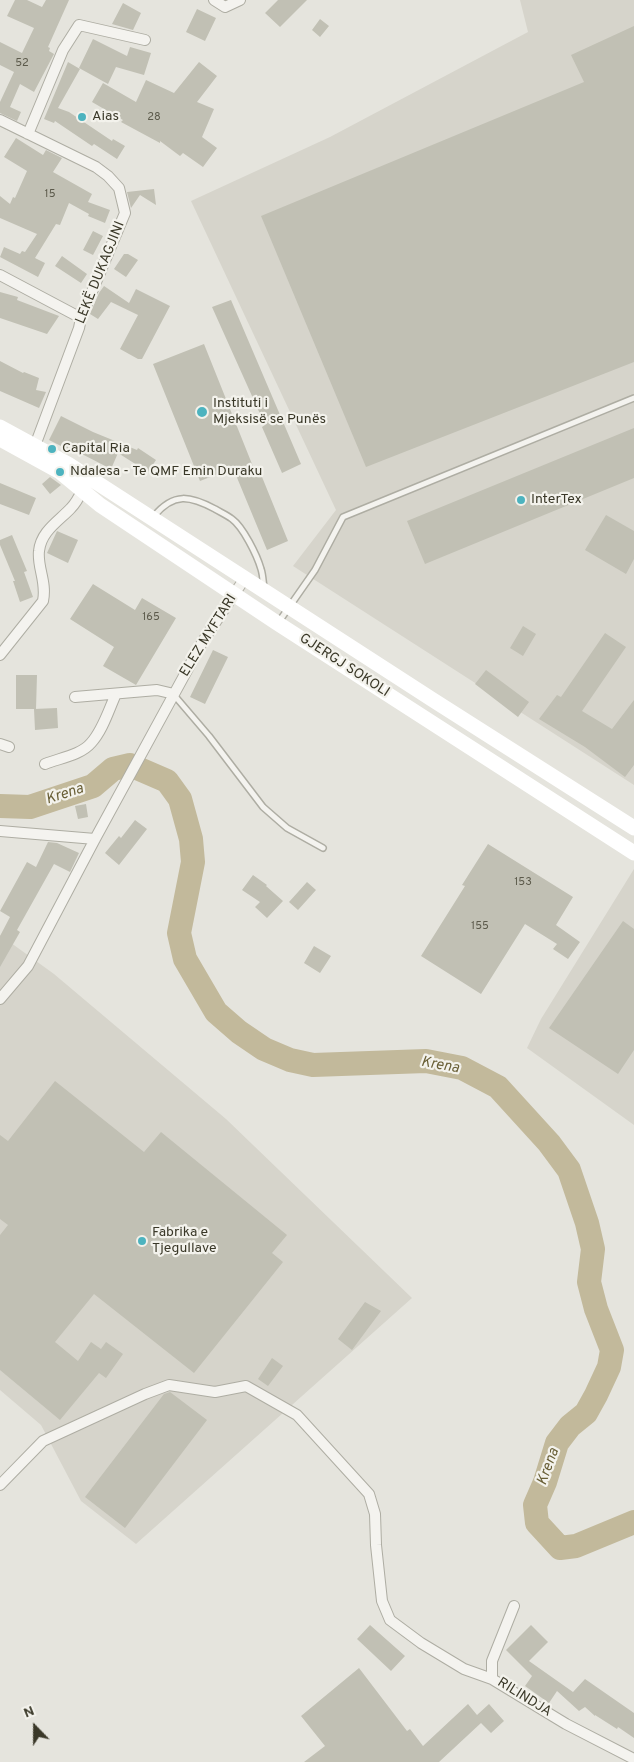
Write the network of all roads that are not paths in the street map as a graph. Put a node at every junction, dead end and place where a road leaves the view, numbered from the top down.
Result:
1 (214, 0) edge
2 (240, 0) edge
3 (145, 40) dead end
4 (0, 120) edge
5 (28, 134) junction
6 (0, 275) edge
7 (81, 318) junction
8 (634, 398) edge
9 (0, 427) edge
10 (0, 439) edge
11 (33, 451) junction
12 (64, 468) junction
13 (82, 491) junction
14 (152, 518) junction
15 (245, 578) junction
16 (264, 591) junction
17 (235, 594) junction
18 (289, 607) junction
19 (278, 623) junction
20 (0, 655) edge
21 (116, 694) junction
22 (174, 694) junction
23 (75, 697) dead end
24 (45, 764) dead end
25 (634, 828) edge
26 (0, 831) edge
27 (95, 839) junction
28 (324, 848) dead end
29 (634, 853) edge
30 (0, 999) edge
31 (0, 1486) edge
32 (514, 1606) dead end
33 (492, 1679) junction
34 (623, 1753) junction
35 (634, 1759) edge
36 (616, 1762) edge

1 - 2 street
3 - 5 street
4 - 5 street, LEKË DUKAGJINI
5 - 7 street, LEKË DUKAGJINI
6 - 7 street
7 - 11 street, LEKË DUKAGJINI
8 - 18 lane
9 - 11 main road
10 - 11 main road
11 - 12 main road
12 - 13 main road, GJERGJ SOKOLI
12 - 14 main road, GJERGJ SOKOLI
13 - 17 main road, GJERGJ SOKOLI
13 - 20 street
14 - 15 main road, GJERGJ SOKOLI
14 - 16 lane
15 - 16 main road, GJERGJ SOKOLI
15 - 17 street, ELEZ MYFTARI
16 - 18 main road, GJERGJ SOKOLI
17 - 19 main road, GJERGJ SOKOLI
17 - 22 street, ELEZ MYFTARI
18 - 19 lane
18 - 25 main road, GJERGJ SOKOLI
19 - 29 main road, GJERGJ SOKOLI
21 - 22 street
21 - 23 street
21 - 24 street
22 - 27 street, ELEZ MYFTARI
22 - 28 lane
26 - 27 street
27 - 30 street
31 - 33 street
32 - 33 street, RILINDJA
33 - 34 street, RILINDJA
34 - 35 street, RILINDJA
34 - 36 street

